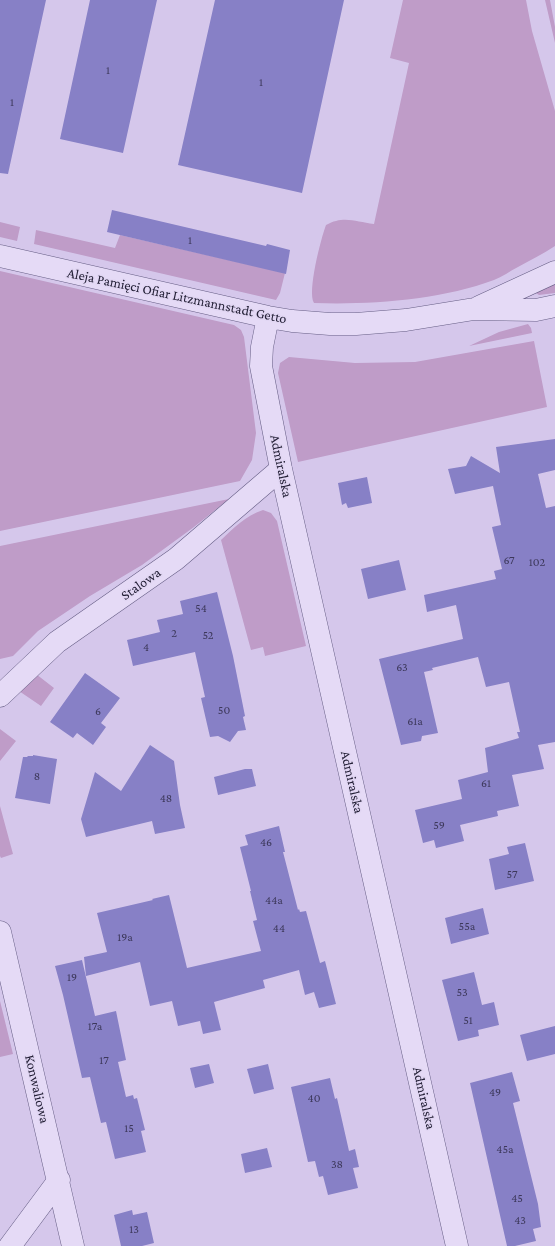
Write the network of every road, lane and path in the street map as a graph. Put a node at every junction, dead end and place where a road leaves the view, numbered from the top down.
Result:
1 (0, 256) edge
2 (555, 272) edge
3 (555, 306) edge
4 (474, 309) junction
5 (268, 318) junction
6 (281, 469) junction
7 (0, 696) edge
8 (0, 932) edge
9 (58, 1180) junction
10 (10, 1246) edge
11 (74, 1246) edge
12 (457, 1246) edge

1 - 5 street, Aleja Pamięci Ofiar Litzmannstadt Getto
2 - 4 street, Aleja Pamięci Ofiar Litzmannstadt Getto
3 - 4 street, Aleja Pamięci Ofiar Litzmannstadt Getto
4 - 5 street, Aleja Pamięci Ofiar Litzmannstadt Getto
5 - 6 street, Admiralska
6 - 7 street, Stalowa
6 - 12 street, Admiralska
8 - 9 street, Konwaliowa
9 - 10 street
9 - 11 street, Konwaliowa

